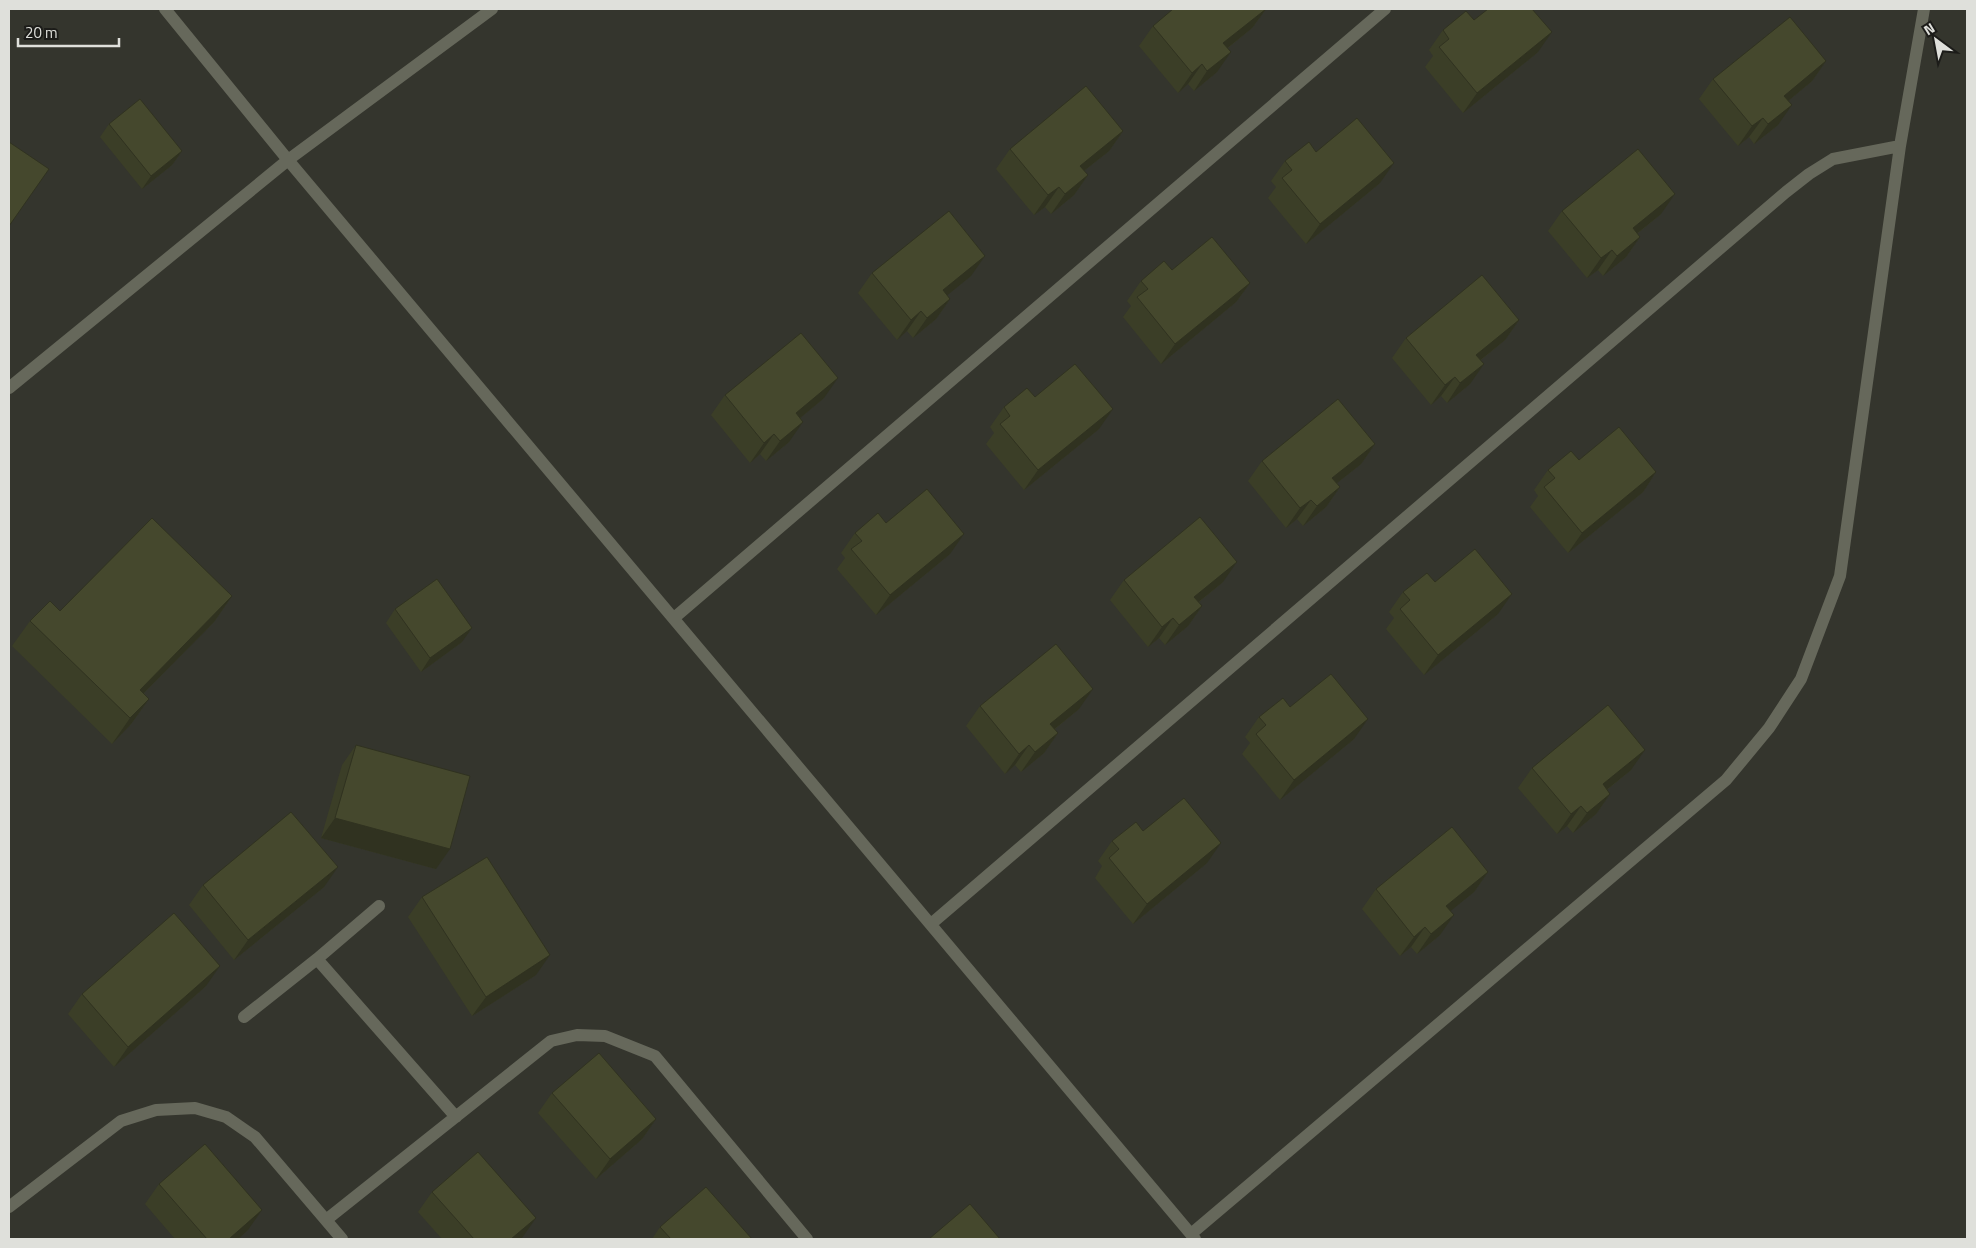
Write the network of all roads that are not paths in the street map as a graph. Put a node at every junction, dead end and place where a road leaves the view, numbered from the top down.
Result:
1 (165, 9) edge
2 (492, 9) edge
3 (1385, 9) edge
4 (1924, 9) edge
5 (1900, 146) junction
6 (288, 160) junction
7 (9, 388) edge
8 (674, 618) junction
9 (379, 906) dead end
10 (932, 924) junction
11 (317, 960) junction
12 (244, 1017) dead end
13 (456, 1117) junction
14 (9, 1207) edge
15 (326, 1220) junction
16 (1193, 1237) edge
17 (342, 1239) edge
18 (807, 1239) edge

1 - 6 street
2 - 6 street
3 - 8 street
4 - 5 street
5 - 10 street
5 - 16 street
6 - 7 street
6 - 8 street
8 - 10 street
9 - 11 street
10 - 16 street
11 - 12 street
11 - 13 street
13 - 15 street
13 - 18 street
14 - 15 street
15 - 17 street

